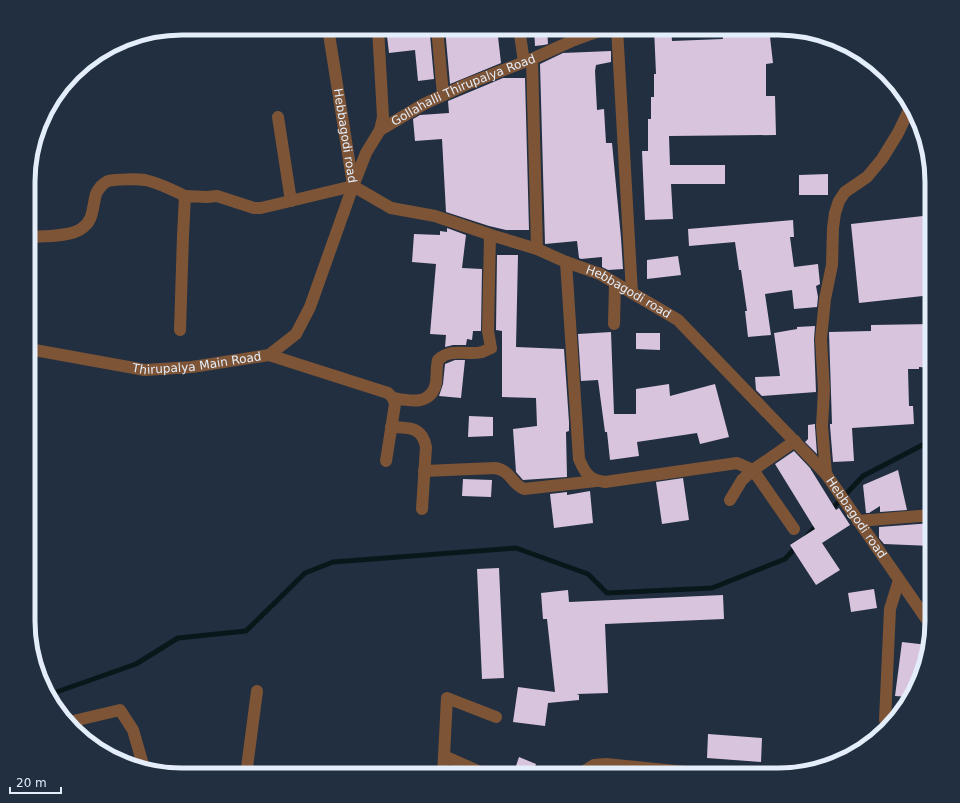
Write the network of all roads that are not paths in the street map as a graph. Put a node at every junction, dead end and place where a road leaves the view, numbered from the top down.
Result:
1 (329, 35) edge
2 (378, 35) edge
3 (438, 35) edge
4 (520, 35) edge
5 (571, 35) edge
6 (587, 35) edge
7 (618, 35) edge
8 (574, 40) junction
9 (528, 61) junction
10 (443, 95) junction
11 (908, 113) edge
12 (278, 116) dead end
13 (380, 130) junction
14 (353, 186) junction
15 (186, 196) junction
16 (291, 201) junction
17 (490, 235) junction
18 (35, 237) edge
19 (536, 249) junction
20 (566, 262) junction
21 (615, 283) junction
22 (632, 293) junction
23 (614, 324) dead end
24 (180, 330) dead end
25 (35, 350) edge
26 (269, 355) junction
27 (393, 398) junction
28 (391, 428) junction
29 (795, 441) junction
30 (386, 460) dead end
31 (753, 470) junction
32 (424, 471) junction
33 (826, 474) junction
34 (596, 481) junction
35 (730, 500) dead end
36 (422, 510) dead end
37 (925, 516) edge
38 (858, 521) junction
39 (794, 529) dead end
40 (899, 580) junction
41 (925, 617) edge
42 (257, 691) dead end
43 (496, 717) dead end
44 (885, 720) dead end
45 (74, 721) edge
46 (444, 756) junction
47 (142, 763) edge
48 (247, 768) edge
49 (443, 768) edge
50 (471, 768) edge
51 (589, 768) edge
52 (635, 768) edge

1 - 14 street, Hebbagodi road
2 - 13 street
3 - 10 street
4 - 9 street
5 - 8 street
6 - 8 street, Gollahalli Thirupalya Road
7 - 22 street
8 - 9 street, Gollahalli Thirupalya Road
9 - 10 street, Gollahalli Thirupalya Road
9 - 19 street
10 - 13 street, Gollahalli Thirupalya Road
11 - 33 street
12 - 16 street
13 - 14 street, Gollahalli Thirupalya Road
14 - 16 street
14 - 17 street, Hebbagodi road
14 - 26 street, Thirupalya Main Road
15 - 16 street
15 - 18 street
15 - 24 street
17 - 19 street, Hebbagodi road
17 - 27 street
19 - 20 street, Hebbagodi road
20 - 21 street, Hebbagodi road
20 - 34 street
21 - 22 street, Hebbagodi road
21 - 23 street
22 - 29 street, Hebbagodi road
25 - 26 street, Thirupalya Main Road
26 - 27 street
27 - 28 street
28 - 30 street
28 - 32 street
29 - 31 street
29 - 33 street, Hebbagodi road
31 - 34 street
31 - 35 street
31 - 39 street
32 - 34 street
32 - 36 street
33 - 38 street, Hebbagodi road
37 - 38 street
38 - 40 street, Hebbagodi road
40 - 41 street, Hebbagodi road
40 - 44 street
42 - 48 street
43 - 46 street
45 - 47 street
46 - 49 street
46 - 50 street
51 - 52 street

